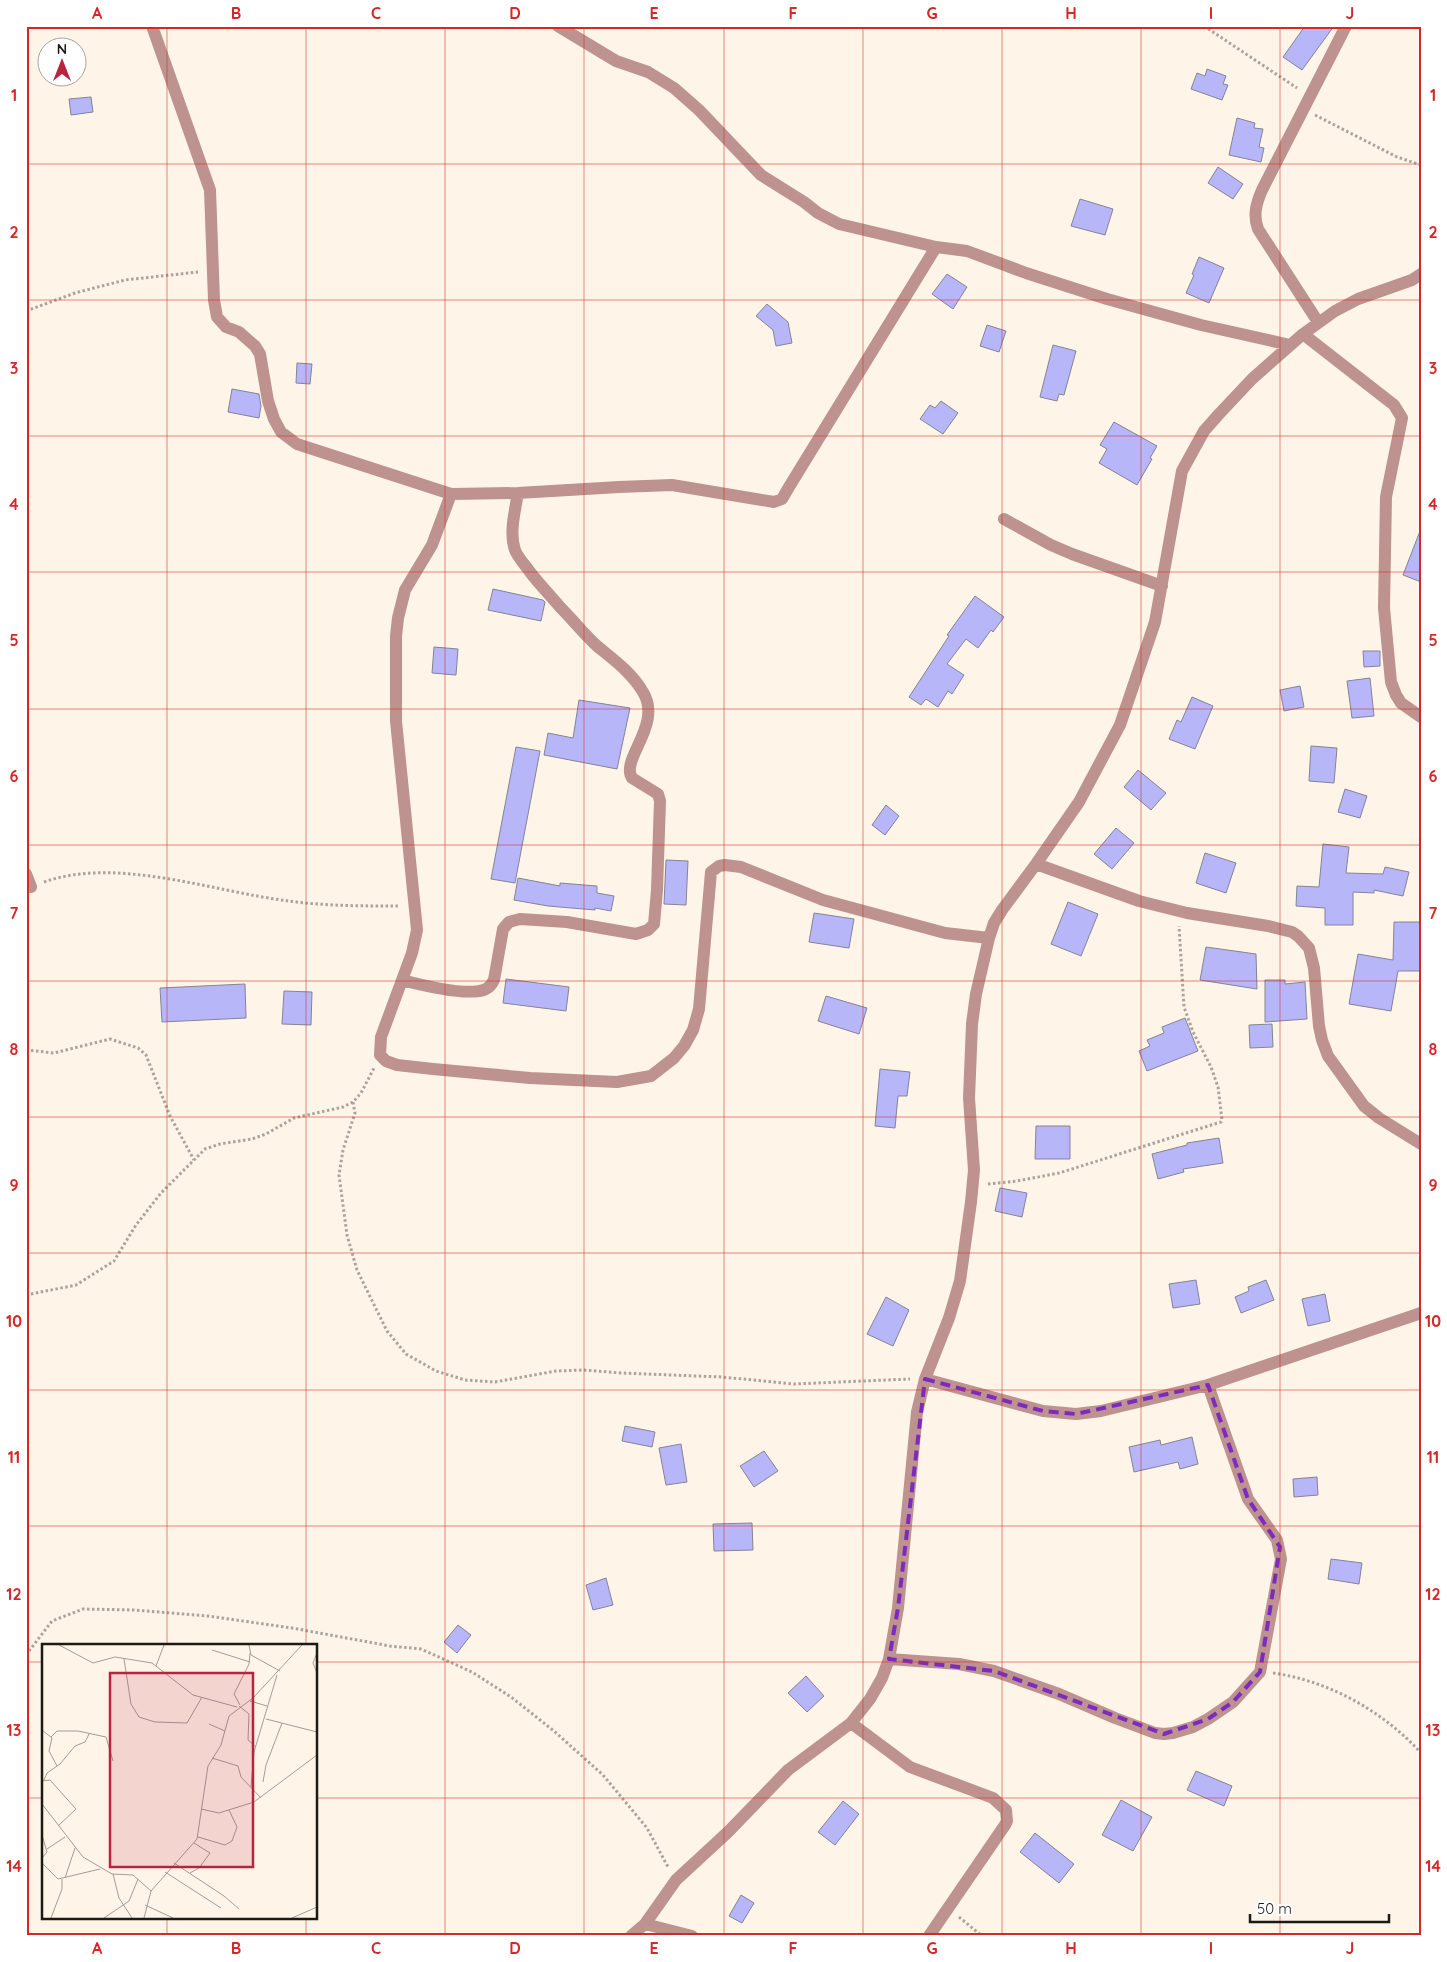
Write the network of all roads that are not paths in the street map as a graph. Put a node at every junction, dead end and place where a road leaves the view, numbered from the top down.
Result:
1 (152, 26) edge
2 (558, 26) edge
3 (1346, 26) edge
4 (936, 246) junction
5 (1418, 279) edge
6 (1318, 322) junction
7 (1303, 334) junction
8 (1290, 345) junction
9 (518, 493) junction
10 (451, 494) junction
11 (1004, 519) dead end
12 (1162, 586) junction
13 (1421, 717) edge
14 (1036, 864) junction
15 (26, 874) edge
16 (31, 887) road end
17 (988, 938) junction
18 (402, 980) junction
19 (1421, 1144) edge
20 (1421, 1313) edge
21 (925, 1379) junction
22 (1208, 1386) junction
23 (889, 1659) junction
24 (851, 1723) junction
25 (645, 1924) junction
26 (631, 1936) edge
27 (692, 1936) edge
28 (929, 1936) edge

1 - 10 street
2 - 4 street
3 - 6 street
4 - 8 street
4 - 9 street
5 - 6 street
6 - 7 street
7 - 8 street
7 - 13 street
8 - 12 street
9 - 10 street
9 - 18 street
10 - 18 street
11 - 12 street
12 - 14 street
14 - 17 street
14 - 19 street
15 - 16 street
17 - 18 street
17 - 21 street
20 - 22 street
21 - 22 street
21 - 23 street
22 - 23 street
23 - 24 street
24 - 25 street
24 - 28 street
25 - 26 street
25 - 27 street

